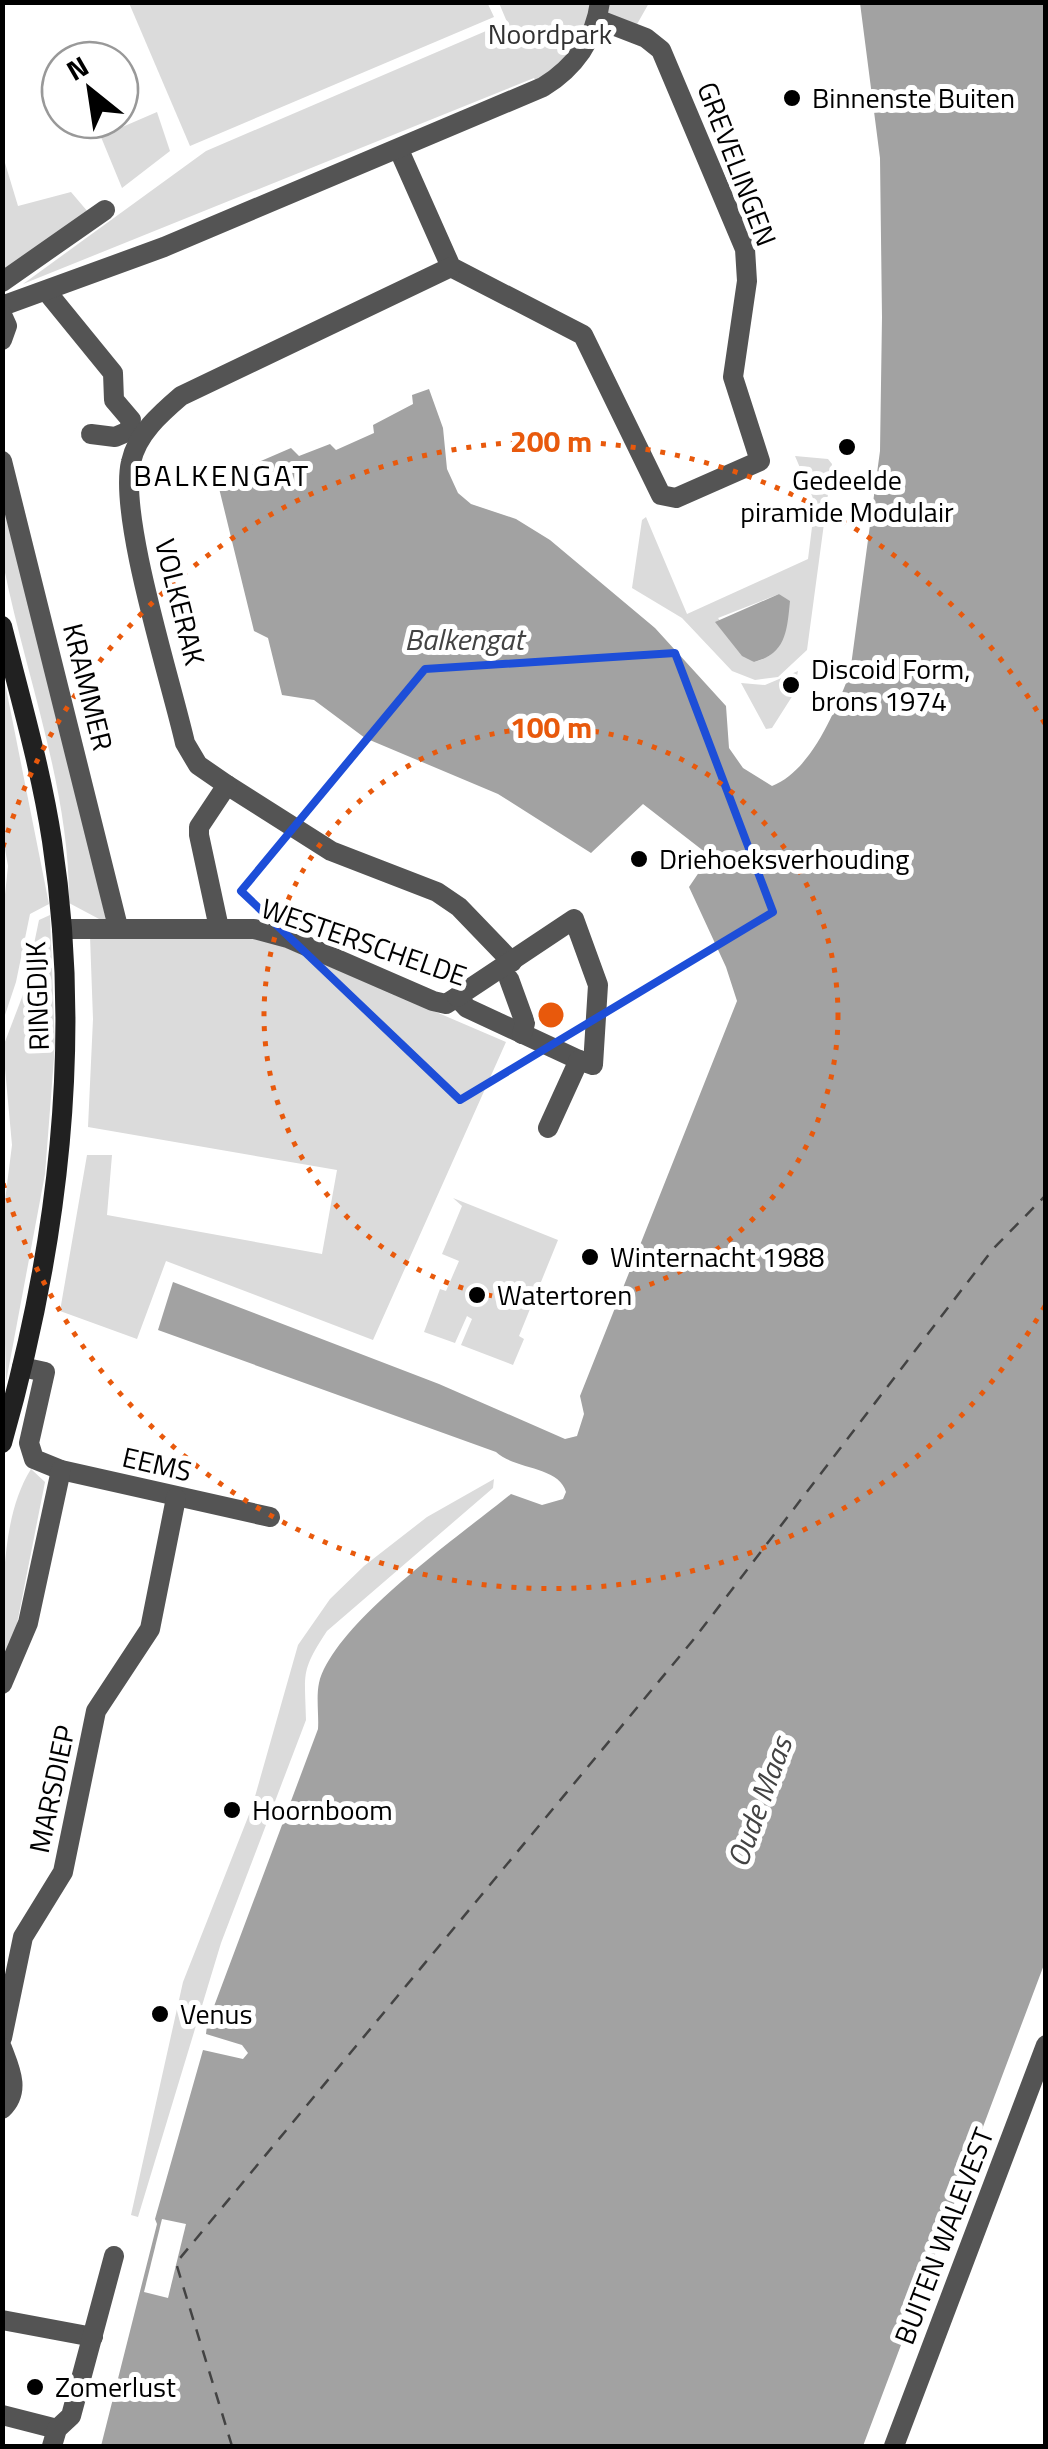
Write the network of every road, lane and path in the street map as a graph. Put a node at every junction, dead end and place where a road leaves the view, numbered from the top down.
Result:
1 (599, 11) edge
2 (399, 150) junction
3 (105, 210) dead end
4 (450, 266) junction
5 (2, 282) edge
6 (47, 292) junction
7 (2, 306) edge
8 (2, 315) edge
9 (2, 340) edge
10 (92, 434) dead end
11 (2, 461) edge
12 (2, 626) edge
13 (228, 785) junction
14 (118, 927) junction
15 (62, 928) junction
16 (220, 928) junction
17 (510, 971) junction
18 (457, 997) junction
19 (522, 1034) junction
20 (579, 1060) junction
21 (548, 1128) dead end
22 (22, 1367) junction
23 (2, 1443) edge
24 (61, 1470) junction
25 (176, 1498) junction
26 (270, 1517) dead end
27 (2, 1684) edge
28 (7, 1986) edge
29 (2, 2038) edge
30 (1046, 2045) edge
31 (2, 2048) edge
32 (2, 2109) edge
33 (114, 2256) dead end
34 (2, 2320) edge
35 (93, 2337) junction
36 (2, 2416) edge
37 (55, 2438) edge
38 (894, 2446) edge

1 - 2 street
1 - 4 street, GREVELINGEN
2 - 4 street
2 - 6 street
3 - 5 street
4 - 13 street, VOLKERAK
6 - 7 street
6 - 10 street
8 - 9 street
11 - 14 street, KRAMMER
12 - 15 main road, RINGDIJK
13 - 16 street
13 - 17 street, VOLKERAK
14 - 15 street, WESTERSCHELDE
14 - 16 street, WESTERSCHELDE
15 - 22 main road, RINGDIJK
16 - 18 street, WESTERSCHELDE
17 - 18 street
17 - 19 street
17 - 20 street
18 - 19 street, WESTERSCHELDE
19 - 20 street, WESTERSCHELDE
20 - 21 street
22 - 23 main road, RINGDIJK
22 - 24 street, EEMS
24 - 25 street, EEMS
24 - 27 street
25 - 26 street, EEMS
25 - 28 street, MARSDIEP
28 - 29 street, MARSDIEP
30 - 38 street, BUITEN WALEVEST
31 - 32 street
33 - 35 street
34 - 35 street
35 - 37 street
36 - 37 street

